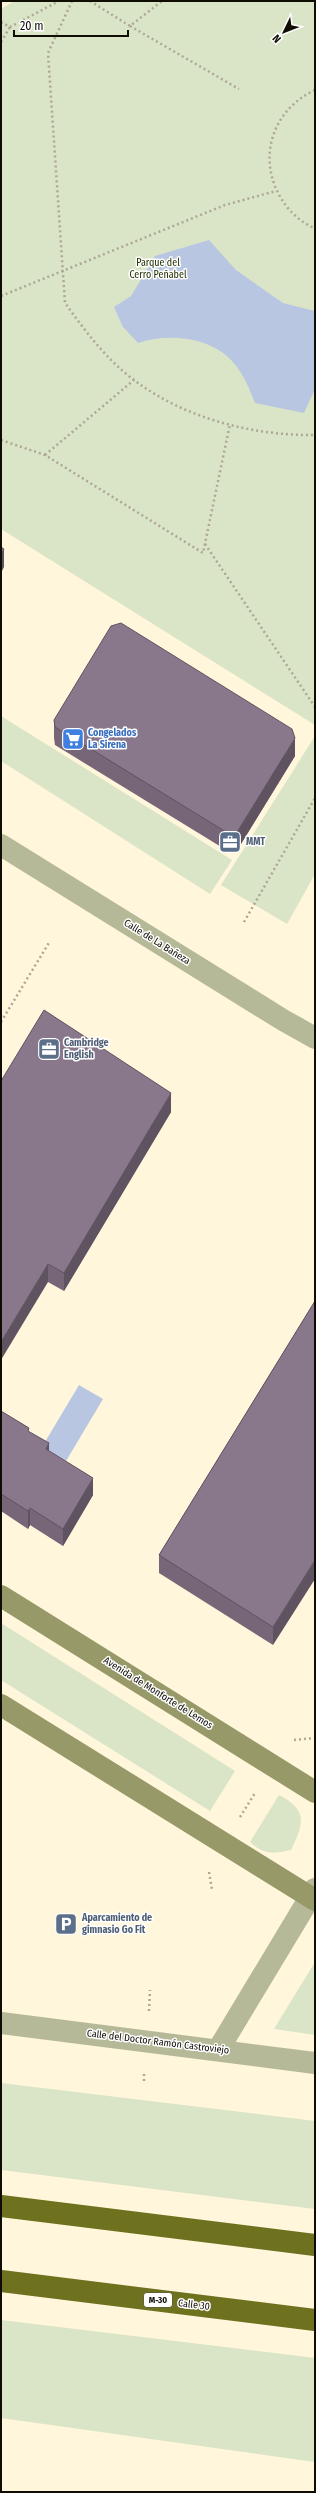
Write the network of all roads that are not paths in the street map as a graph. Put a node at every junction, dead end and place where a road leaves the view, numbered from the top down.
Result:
1 (1, 845) edge
2 (315, 1038) edge
3 (1, 1596) edge
4 (1, 1705) edge
5 (315, 1792) edge
6 (314, 1895) edge
7 (1, 2024) edge
8 (218, 2050) junction
9 (315, 2062) edge
10 (1, 2206) edge
11 (315, 2245) edge
12 (1, 2281) edge
13 (315, 2320) edge

1 - 2 street, Calle de La Bañeza
3 - 5 street, Avenida de Monforte de Lemos
4 - 6 street
6 - 8 street
7 - 8 street, Calle del Doctor Ramón Castroviejo
8 - 9 street, Calle del Doctor Ramón Castroviejo
10 - 11 highway
12 - 13 highway, Calle 30 / M-30

